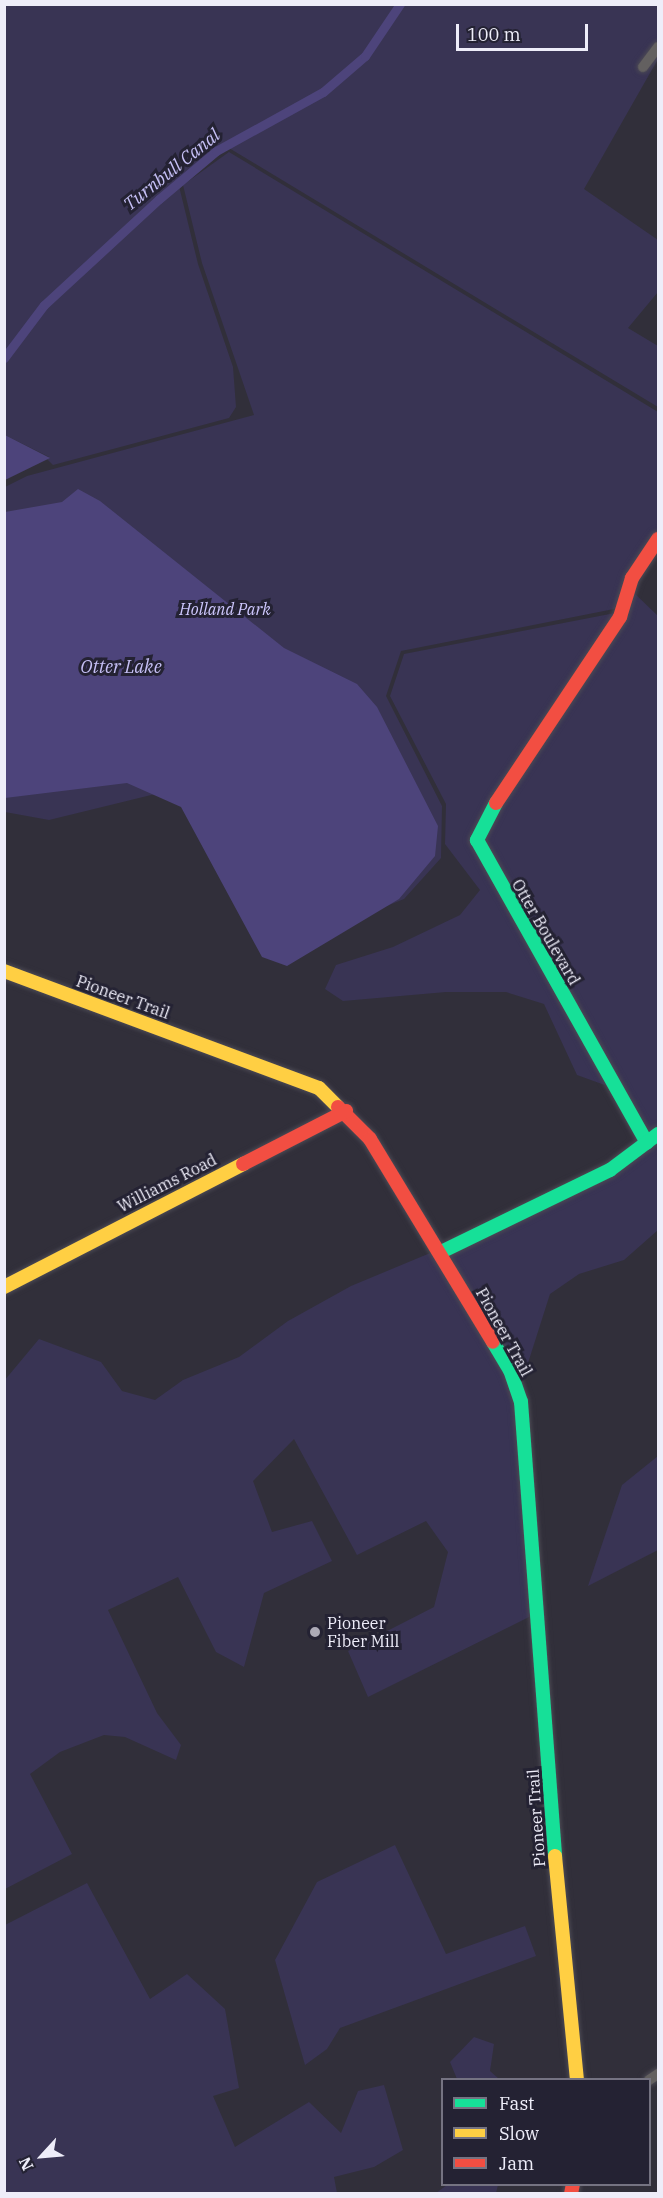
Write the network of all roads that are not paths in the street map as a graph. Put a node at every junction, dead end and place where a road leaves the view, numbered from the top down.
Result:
1 (658, 47) edge
2 (644, 67) dead end
3 (658, 539) edge
4 (4, 972) edge
5 (346, 1111) junction
6 (653, 1139) edge
7 (441, 1252) junction
8 (4, 1287) edge
9 (577, 2078) edge

1 - 2 street
3 - 6 street, Otter Boulevard
4 - 5 street, Pioneer Trail
5 - 7 street, Pioneer Trail
5 - 8 street, Williams Road
6 - 7 street, Otter Boulevard
7 - 9 street, Pioneer Trail

